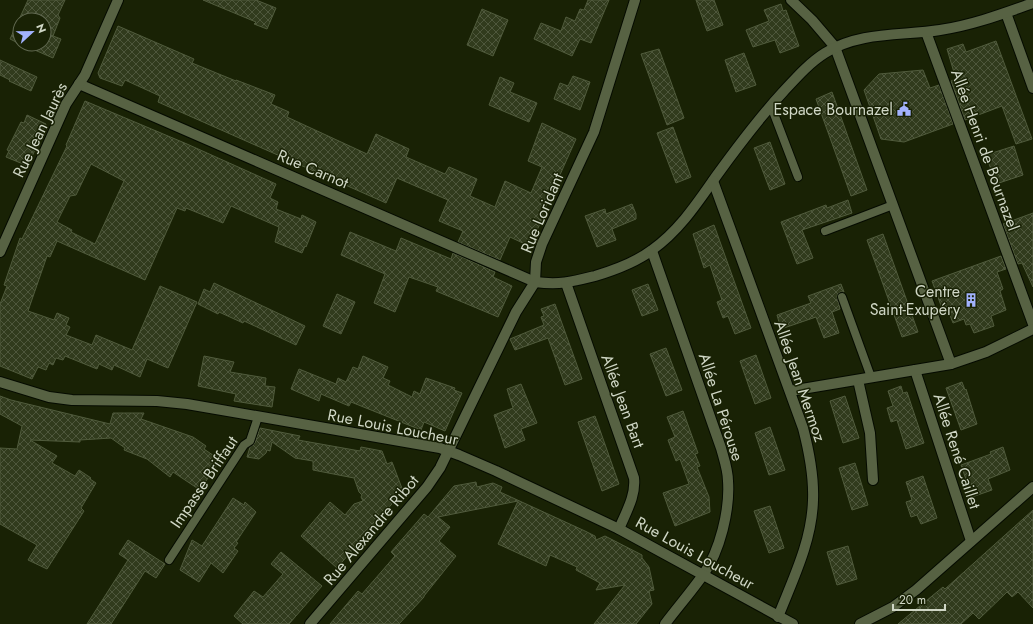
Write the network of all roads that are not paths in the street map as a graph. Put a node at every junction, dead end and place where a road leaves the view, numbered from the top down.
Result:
1 (118, 0) edge
2 (635, 0) edge
3 (791, 0) edge
4 (1033, 3) edge
5 (1006, 13) junction
6 (926, 32) junction
7 (835, 47) junction
8 (79, 84) junction
9 (1033, 88) edge
10 (771, 106) junction
11 (798, 177) dead end
12 (713, 181) junction
13 (894, 205) junction
14 (825, 231) dead end
15 (652, 251) junction
16 (0, 252) edge
17 (535, 282) junction
18 (566, 283) junction
19 (842, 297) dead end
20 (1033, 324) edge
21 (1033, 329) edge
22 (951, 364) junction
23 (915, 370) junction
24 (871, 378) junction
25 (858, 380) junction
26 (0, 382) edge
27 (790, 391) junction
28 (258, 417) junction
29 (449, 452) junction
30 (873, 480) dead end
31 (1033, 487) edge
32 (619, 529) junction
33 (971, 541) junction
34 (169, 560) dead end
35 (704, 574) junction
36 (778, 616) junction
37 (310, 624) edge
38 (664, 624) edge
39 (793, 624) edge
40 (860, 624) edge

1 - 8 street, Rue Jean Jaurès
2 - 17 street, Rue Loridant
3 - 7 street
4 - 5 street, Rue Carnot
5 - 6 street, Rue Carnot
5 - 9 street
6 - 7 street, Rue Carnot
6 - 20 street, Allée Henri de Bournazel
7 - 10 street, Rue Carnot
7 - 13 street
8 - 16 street, Rue Jean Jaurès
8 - 17 street, Rue Carnot
10 - 11 lane
10 - 12 street, Rue Carnot
12 - 15 street, Rue Carnot
12 - 27 street, Allée Jean Mermoz
13 - 14 lane
13 - 22 street
15 - 18 street, Rue Carnot
15 - 35 street, Allée La Pérouse
17 - 18 street, Rue Carnot
17 - 29 street, Rue Loridant
18 - 32 street, Allée Jean Bart
19 - 24 lane
21 - 22 street
22 - 23 street
23 - 24 street
23 - 33 street, Allée René Caillet
24 - 25 street
25 - 27 street
25 - 30 street
26 - 28 street, Rue Louis Loucheur
27 - 36 street, Allée Jean Mermoz
28 - 29 street, Rue Louis Loucheur
28 - 34 lane, Impasse Briffaut
29 - 32 street, Rue Louis Loucheur
29 - 37 street, Rue Alexandre Ribot
31 - 33 street
32 - 35 street, Rue Louis Loucheur
33 - 40 street
35 - 36 street, Rue Louis Loucheur
35 - 38 street, Allée La Pérouse
36 - 39 street, Rue Louis Loucheur

